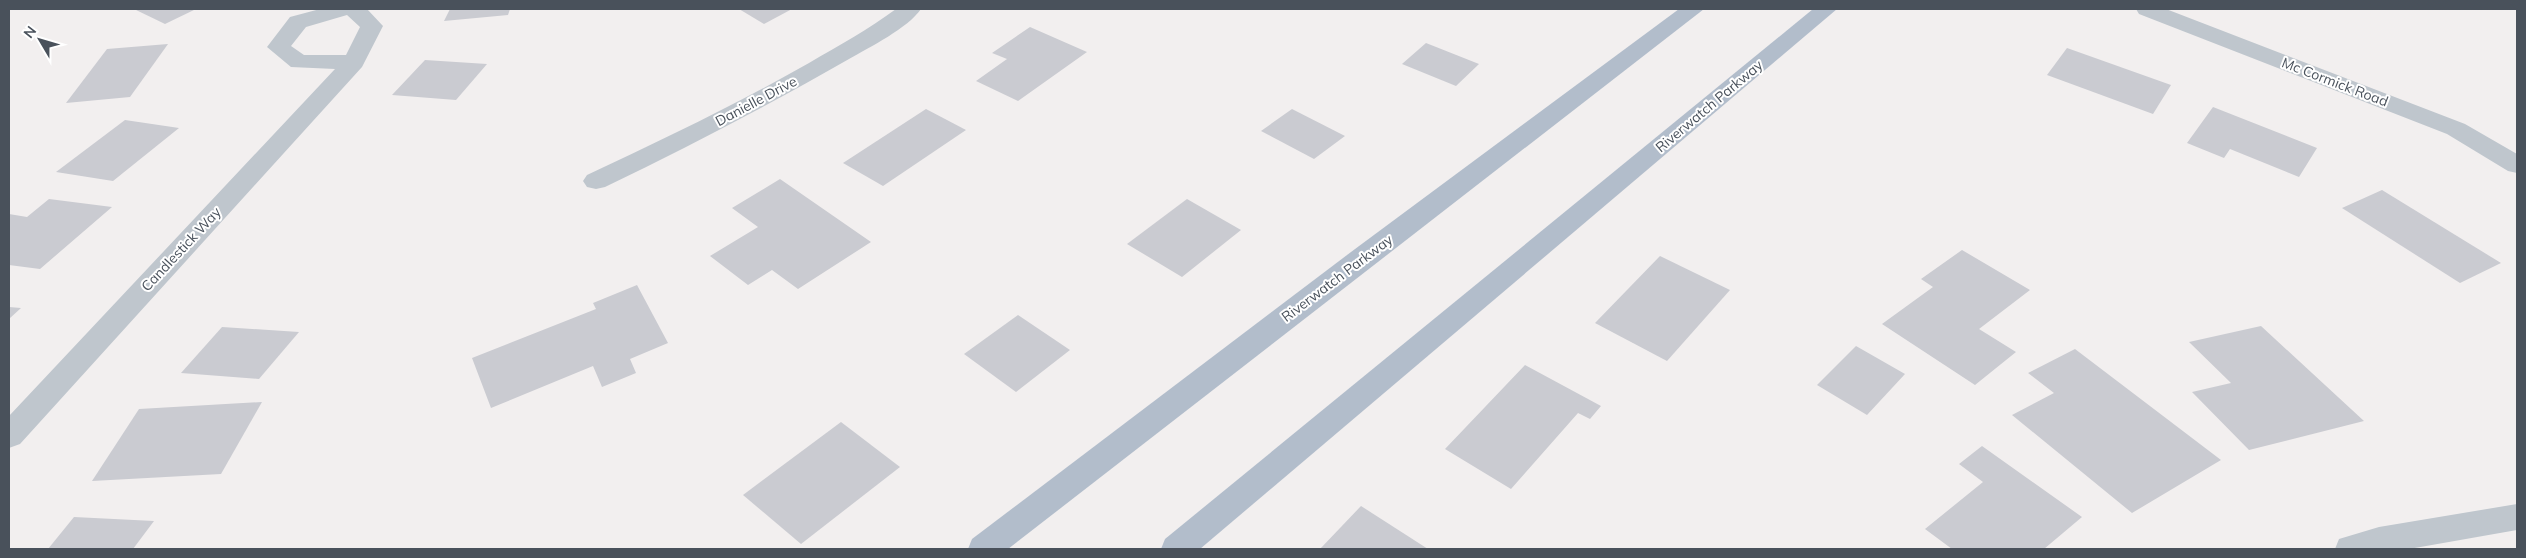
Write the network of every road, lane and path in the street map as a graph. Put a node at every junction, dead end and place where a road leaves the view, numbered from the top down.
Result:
1 (343, 9) edge
2 (354, 9) edge
3 (910, 9) edge
4 (1693, 9) edge
5 (1826, 9) edge
6 (2147, 9) edge
7 (354, 62) junction
8 (2517, 165) edge
9 (596, 181) dead end
10 (9, 436) edge
11 (2517, 517) edge
12 (984, 549) edge
13 (1178, 549) edge
14 (2351, 549) edge

1 - 7 street
2 - 7 street, Candlestick Way
3 - 9 street, Danielle Drive
4 - 12 main road, Riverwatch Parkway
5 - 13 main road, Riverwatch Parkway
6 - 8 street, Mc Cormick Road
7 - 10 street, Candlestick Way
11 - 14 street

